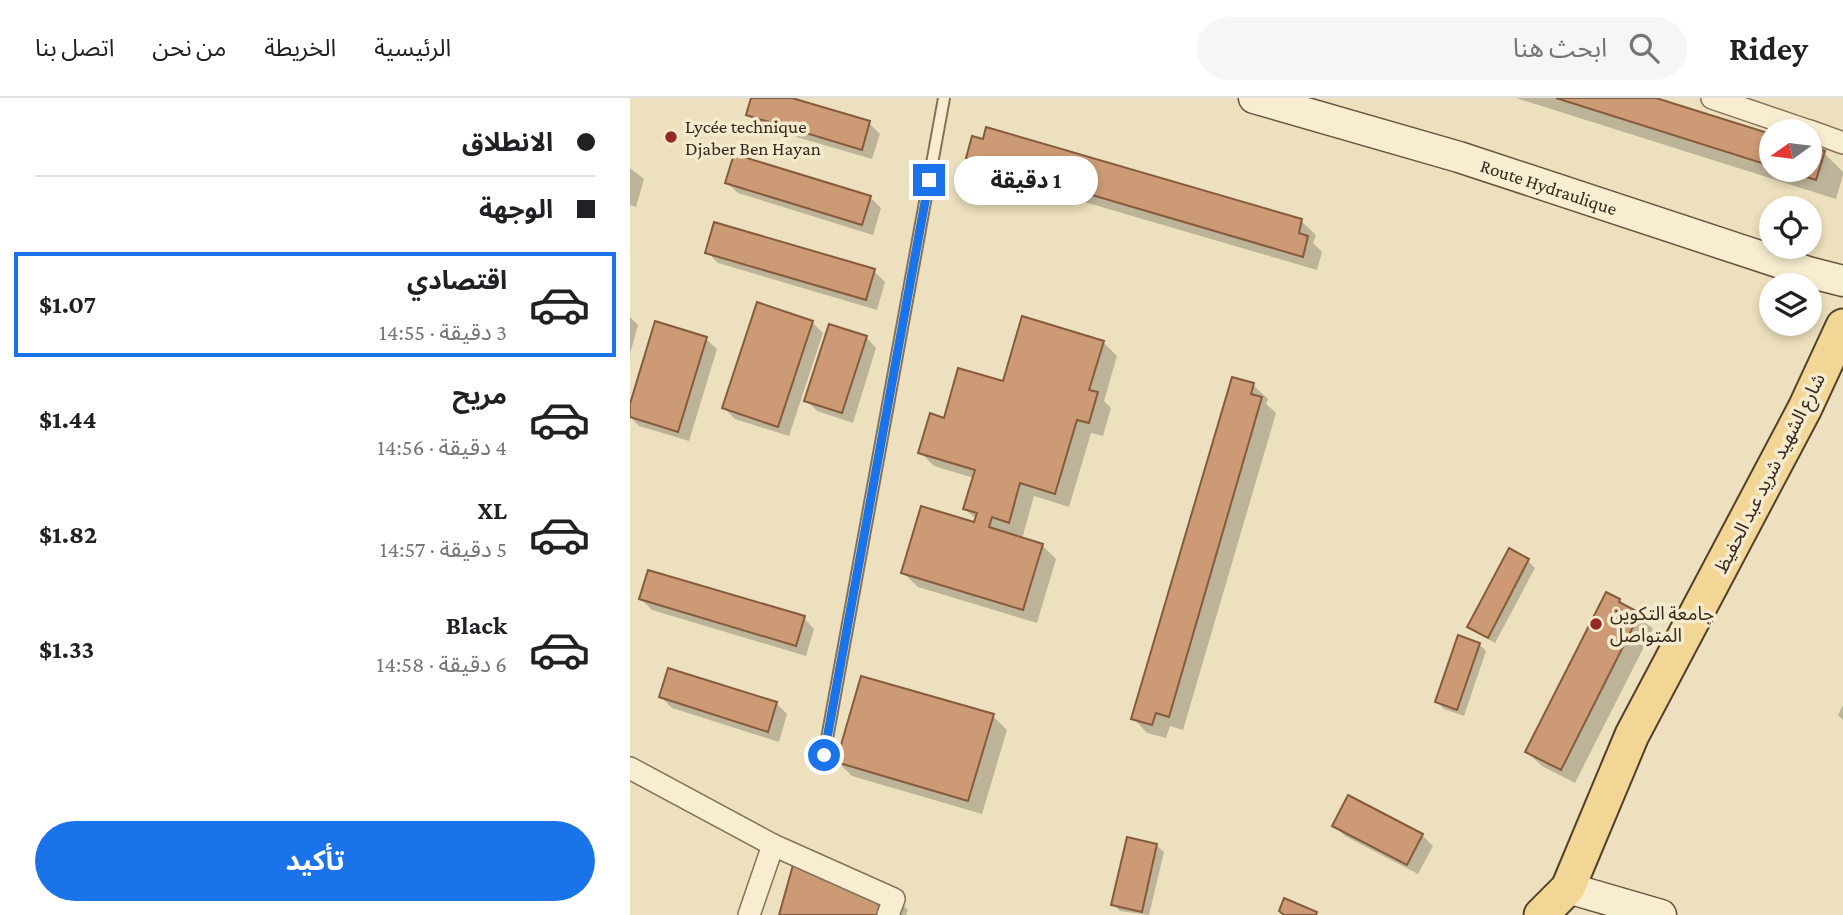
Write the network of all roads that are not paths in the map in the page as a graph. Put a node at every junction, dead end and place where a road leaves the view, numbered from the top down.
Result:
1 (944, 98) edge
2 (1254, 98) edge
3 (1712, 98) edge
4 (1760, 105) edge
5 (1786, 119) edge
6 (1822, 136) edge
7 (1843, 144) edge
8 (1843, 281) edge
9 (1843, 326) edge
10 (824, 755) dead end
11 (630, 768) edge
12 (774, 845) junction
13 (1568, 888) junction
14 (748, 915) edge
15 (888, 915) edge
16 (1541, 915) edge
17 (1661, 915) edge

1 - 10 lane
2 - 8 main road, Route Hydraulique
3 - 4 street
4 - 5 street
6 - 7 street
9 - 13 main road, شارع الشهيد شريد عبد الحفيظ
11 - 12 street
12 - 14 street
12 - 15 street
13 - 16 main road, شارع الشهيد شريد عبد الحفيظ
13 - 17 main road

